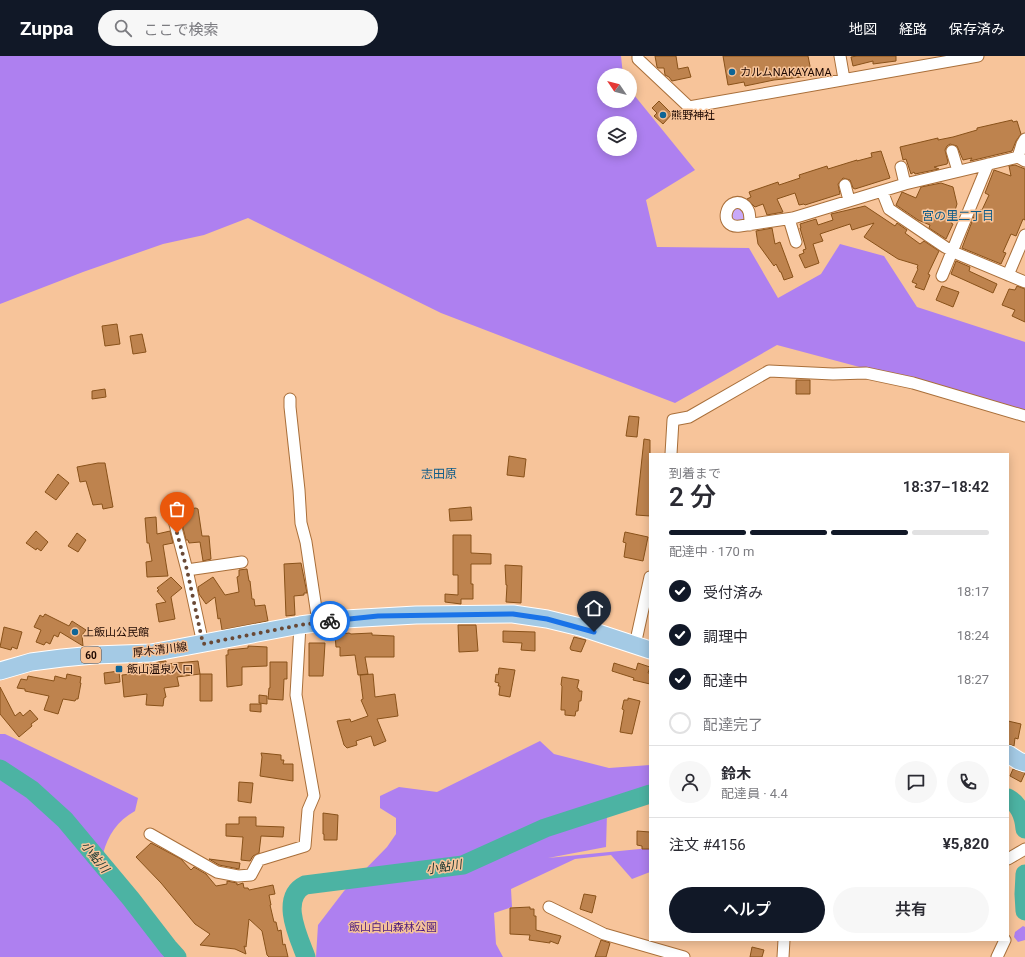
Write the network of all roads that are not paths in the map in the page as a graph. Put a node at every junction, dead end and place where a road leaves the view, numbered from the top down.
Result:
1 (638, 56) edge
2 (840, 56) edge
3 (978, 56) edge
4 (844, 79) junction
5 (1025, 139) edge
6 (952, 151) dead end
7 (1022, 159) edge
8 (988, 164) junction
9 (901, 167) dead end
10 (958, 171) junction
11 (905, 184) junction
12 (845, 185) dead end
13 (882, 191) junction
14 (849, 200) junction
15 (789, 219) junction
16 (750, 225) dead end
17 (1025, 236) edge
18 (796, 242) dead end
19 (952, 251) junction
20 (1008, 275) junction
21 (942, 276) dead end
22 (1025, 282) edge
23 (290, 399) dead end
24 (1025, 416) edge
25 (671, 453) edge
26 (170, 505) dead end
27 (242, 562) dead end
28 (187, 570) junction
29 (649, 587) edge
30 (318, 622) junction
31 (300, 625) junction
32 (203, 644) junction
33 (643, 648) edge
34 (0, 671) edge
35 (1009, 755) edge
36 (1025, 763) edge
37 (150, 834) dead end
38 (1025, 849) edge
39 (1009, 858) edge
40 (549, 907) dead end
41 (784, 941) edge
42 (1005, 941) edge
43 (684, 957) edge
44 (783, 957) edge
45 (997, 957) edge

1 - 4 street
2 - 4 street
3 - 4 street
5 - 7 street
6 - 10 street
7 - 8 street
8 - 10 street
8 - 19 street
9 - 11 street
10 - 11 street
11 - 13 street
12 - 14 street
13 - 14 street
13 - 19 street
14 - 15 street
15 - 16 street
15 - 18 street
17 - 20 street
19 - 20 street
19 - 21 street
20 - 22 street
23 - 30 street
24 - 25 street
26 - 28 street
27 - 28 street
28 - 32 street
29 - 33 street
30 - 31 main road, 厚木清川線 / 60
30 - 33 main road, 厚木清川線 / 60
31 - 32 main road, 厚木清川線 / 60
31 - 37 street
32 - 34 main road, 厚木清川線 / 60
35 - 36 main road
38 - 39 street
40 - 43 street
41 - 44 street
42 - 45 street

